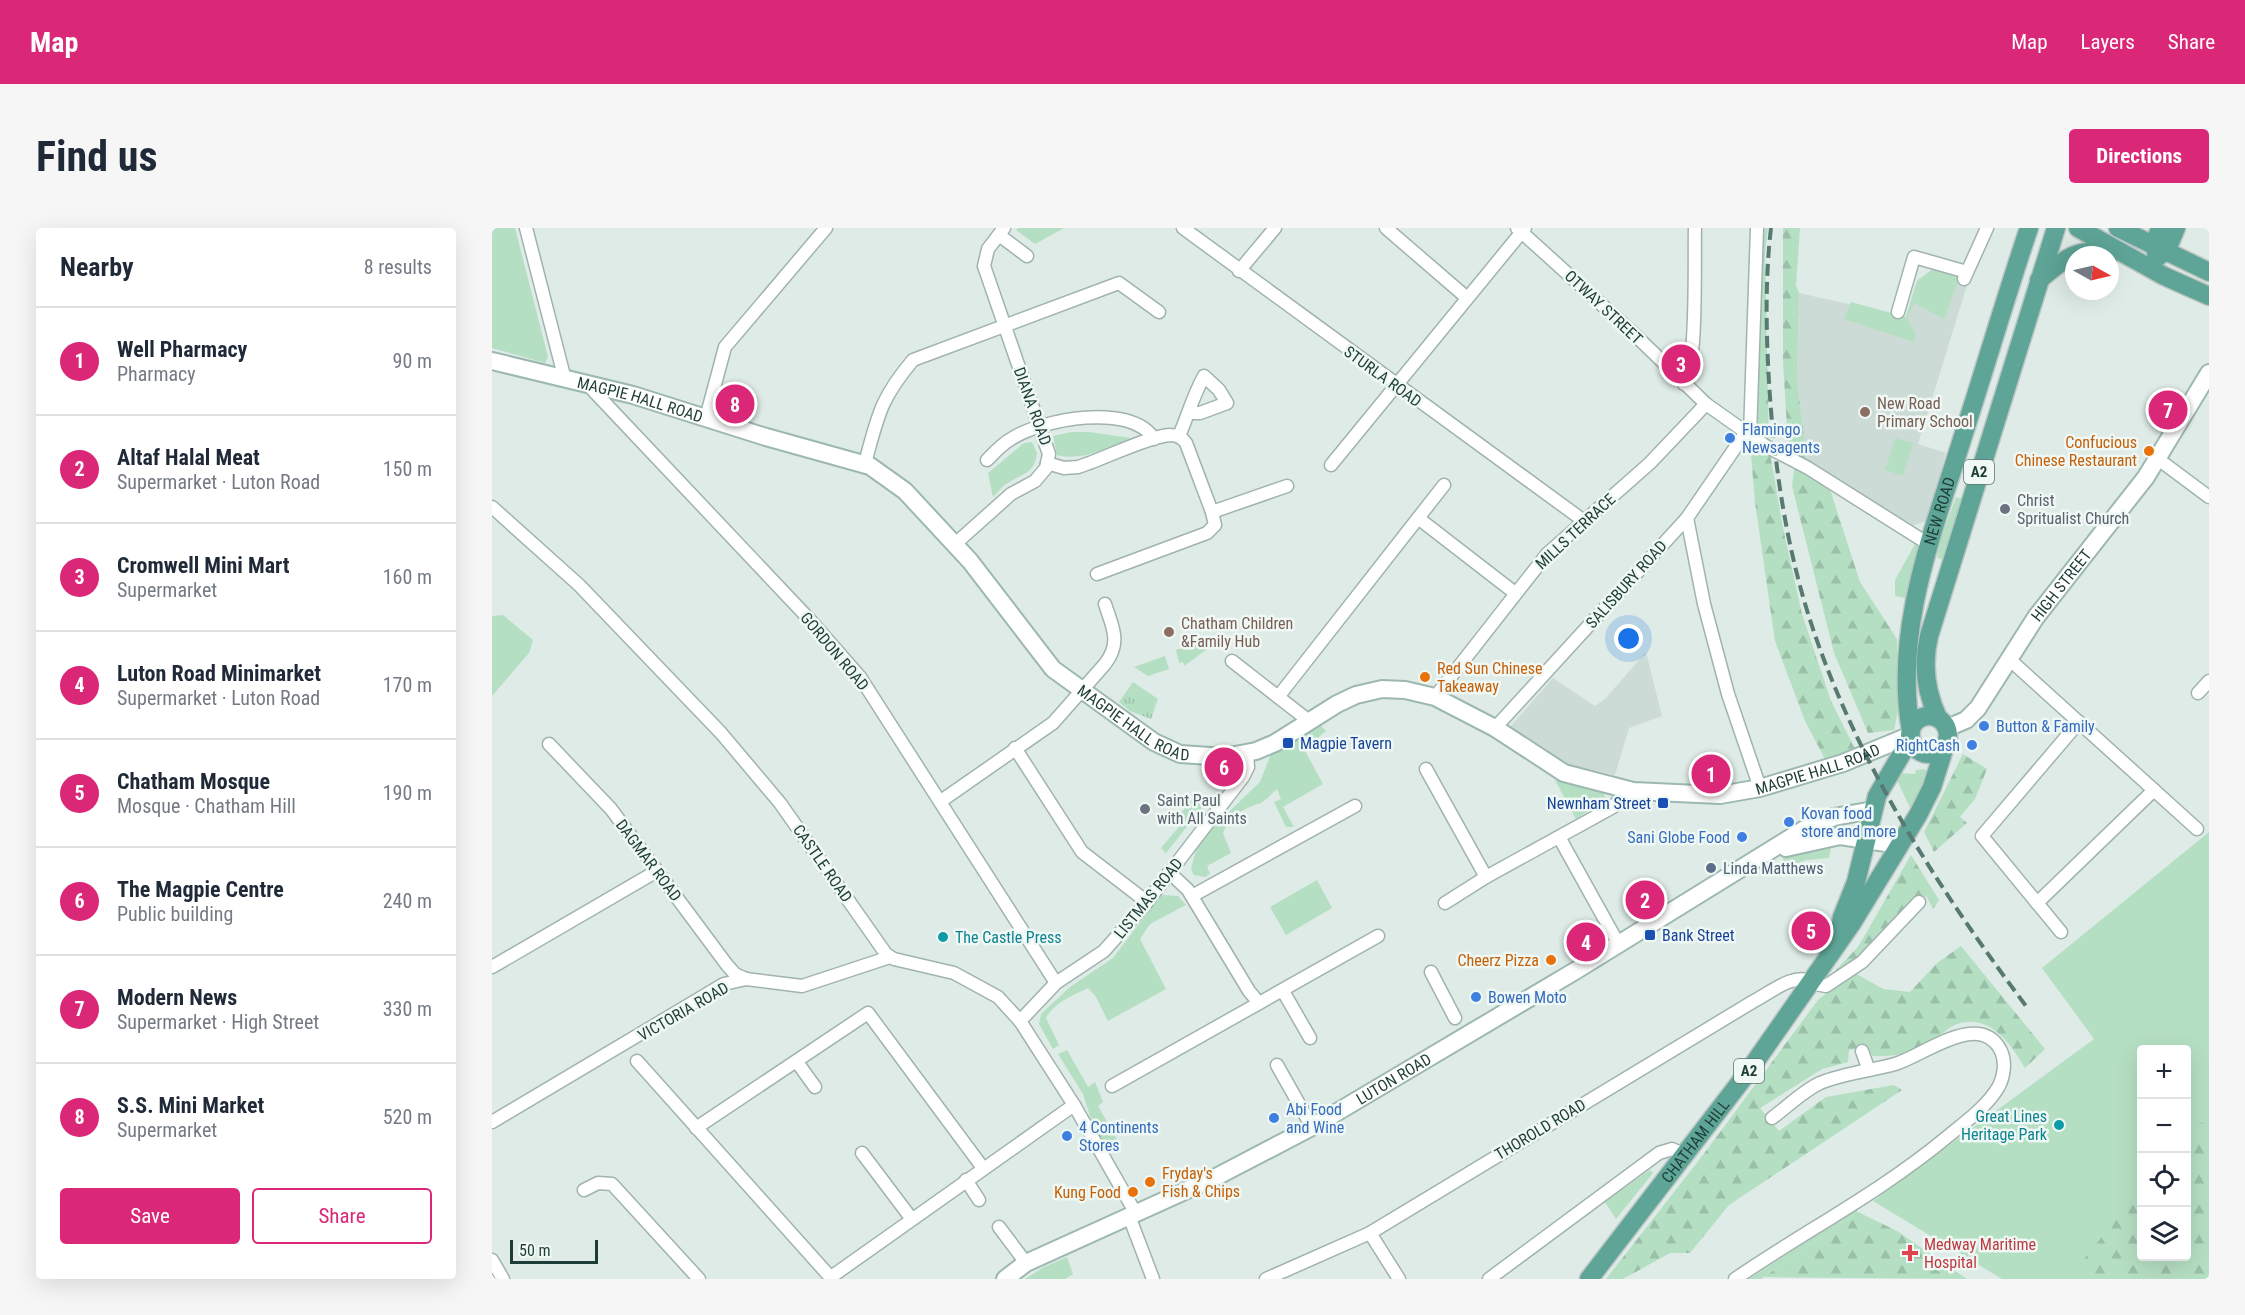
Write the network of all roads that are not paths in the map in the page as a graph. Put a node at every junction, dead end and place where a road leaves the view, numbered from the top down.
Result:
1 (526, 228) edge
2 (826, 228) edge
3 (1183, 228) edge
4 (1275, 228) edge
5 (1386, 228) edge
6 (1695, 228) edge
7 (1757, 228) edge
8 (1987, 228) edge
9 (2056, 228) edge
10 (2078, 228) edge
11 (2118, 228) edge
12 (2160, 228) edge
13 (2176, 228) edge
14 (1521, 229) edge
15 (2030, 230) edge
16 (1002, 231) edge
17 (2159, 251) junction
18 (1027, 255) dead end
19 (2119, 257) edge
20 (2065, 261) edge
21 (2140, 262) junction
22 (1239, 271) junction
23 (2209, 272) edge
24 (2039, 280) junction
25 (2177, 282) junction
26 (2209, 296) edge
27 (1466, 297) junction
28 (1159, 312) dead end
29 (1898, 312) dead end
30 (1005, 327) junction
31 (492, 361) edge
32 (2209, 373) edge
33 (562, 379) junction
34 (1684, 384) junction
35 (588, 385) junction
36 (1395, 385) junction
37 (1706, 404) junction
38 (1190, 413) dead end
39 (706, 418) junction
40 (1042, 425) junction
41 (1748, 433) junction
42 (1179, 436) junction
43 (1154, 439) junction
44 (2158, 459) junction
45 (987, 460) dead end
46 (1047, 463) junction
47 (865, 464) junction
48 (1331, 465) dead end
49 (1444, 485) dead end
50 (1287, 486) dead end
51 (2209, 497) edge
52 (492, 507) edge
53 (1212, 512) junction
54 (1418, 518) junction
55 (1687, 518) junction
56 (1584, 521) junction
57 (955, 544) junction
58 (1930, 545) junction
59 (1097, 574) dead end
60 (1515, 592) junction
61 (1106, 604) dead end
62 (2009, 658) junction
63 (1232, 661) dead end
64 (2209, 681) edge
65 (1083, 690) junction
66 (2198, 693) dead end
67 (1278, 697) junction
68 (1435, 697) junction
69 (1309, 721) junction
70 (2079, 722) junction
71 (1495, 728) junction
72 (1944, 730) junction
73 (1911, 735) junction
74 (549, 744) dead end
75 (1015, 748) junction
76 (1247, 753) junction
77 (1426, 770) dead end
78 (1760, 788) junction
79 (1628, 790) junction
80 (2154, 790) junction
81 (940, 801) junction
82 (1355, 806) dead end
83 (1873, 810) junction
84 (2197, 829) dead end
85 (1560, 837) junction
86 (1866, 839) junction
87 (1903, 840) junction
88 (1770, 853) junction
89 (657, 871) junction
90 (1169, 872) junction
91 (1486, 877) junction
92 (1192, 896) junction
93 (1147, 902) junction
94 (1919, 902) dead end
95 (1445, 903) dead end
96 (2037, 903) junction
97 (2061, 932) dead end
98 (1378, 936) dead end
99 (1838, 941) junction
100 (1619, 945) junction
101 (890, 957) junction
102 (492, 967) edge
103 (1431, 972) dead end
104 (746, 979) junction
105 (1056, 983) junction
106 (1810, 983) junction
107 (1283, 992) junction
108 (1259, 1003) junction
109 (1455, 1018) dead end
110 (1020, 1022) junction
111 (1310, 1038) dead end
112 (1862, 1051) dead end
113 (636, 1061) dead end
114 (797, 1062) junction
115 (1277, 1065) dead end
116 (1868, 1068) junction
117 (1112, 1086) dead end
118 (815, 1087) dead end
119 (1074, 1105) junction
120 (1772, 1118) dead end
121 (492, 1122) edge
122 (1312, 1127) junction
123 (696, 1128) junction
124 (862, 1153) dead end
125 (1685, 1155) junction
126 (983, 1168) junction
127 (966, 1180) junction
128 (584, 1190) dead end
129 (979, 1200) dead end
130 (1132, 1214) junction
131 (911, 1218) junction
132 (999, 1227) dead end
133 (1370, 1233) junction
134 (492, 1260) edge
135 (1026, 1263) junction
136 (832, 1278) edge
137 (503, 1279) edge
138 (699, 1279) edge
139 (1005, 1279) edge
140 (1153, 1279) edge
141 (1266, 1279) edge
142 (1399, 1279) edge
143 (1489, 1279) edge
144 (1589, 1279) edge
145 (1735, 1279) edge

1 - 33 street
2 - 39 street
3 - 22 street, STURLA ROAD
4 - 22 street
5 - 27 street
6 - 34 street
7 - 41 street
8 - 29 street
9 - 24 main road, NEW ROAD / A2
10 - 21 main road
11 - 17 main road
12 - 17 main road
13 - 17 main road
14 - 27 street
14 - 34 street, OTWAY STREET
15 - 58 main road, NEW ROAD / A2
16 - 18 street, DIANA ROAD
16 - 30 street, DIANA ROAD
17 - 21 main road
17 - 23 main road
17 - 25 main road
19 - 21 main road
20 - 24 main road
21 - 25 main road
22 - 36 street, STURLA ROAD
24 - 72 main road, NEW ROAD / A2
25 - 26 main road
27 - 36 street
28 - 30 street
30 - 40 street, DIANA ROAD
30 - 47 street
31 - 33 street, MAGPIE HALL ROAD
32 - 44 street, HIGH STREET
33 - 35 street, MAGPIE HALL ROAD
34 - 37 street, OTWAY STREET
35 - 39 street, MAGPIE HALL ROAD
35 - 81 street, GORDON ROAD
36 - 48 street
36 - 56 street, STURLA ROAD
37 - 41 street, OTWAY STREET
37 - 56 street, MILLS TERRACE
38 - 42 street
39 - 47 street, MAGPIE HALL ROAD
40 - 43 street
40 - 45 street
40 - 46 street, DIANA ROAD
41 - 55 street, SALISBURY ROAD
41 - 58 street, OTWAY STREET
42 - 43 street
42 - 53 street
43 - 46 street
44 - 51 street
44 - 62 street, HIGH STREET
46 - 57 street, DIANA ROAD
47 - 57 street, MAGPIE HALL ROAD
49 - 54 street
50 - 53 street
52 - 101 street, CASTLE ROAD
53 - 59 street
54 - 60 street
54 - 67 street
55 - 71 street, SALISBURY ROAD
55 - 78 street
56 - 60 street, MILLS TERRACE
57 - 65 street, MAGPIE HALL ROAD
58 - 73 main road, NEW ROAD / A2
60 - 68 street, MILLS TERRACE
61 - 65 street
62 - 70 street
62 - 72 street, HIGH STREET
63 - 67 street
64 - 66 street
65 - 75 street
65 - 76 street, MAGPIE HALL ROAD
67 - 69 street
68 - 69 street, MAGPIE HALL ROAD
68 - 71 street, MAGPIE HALL ROAD
69 - 76 street, MAGPIE HALL ROAD
70 - 80 street
70 - 96 street
71 - 79 street, MAGPIE HALL ROAD
72 - 73 main road
72 - 73 main road
72 - 87 main road, CHATHAM HILL / A2
73 - 78 street, MAGPIE HALL ROAD
73 - 83 main road, CHATHAM HILL / A2
74 - 89 street, DAGMAR ROAD
75 - 81 street
75 - 93 street
76 - 90 street, LISTMAS ROAD
77 - 91 street
78 - 79 street, MAGPIE HALL ROAD
79 - 85 street
80 - 84 street
80 - 96 street
81 - 105 street, GORDON ROAD
82 - 92 street
83 - 86 main road, CHATHAM HILL / A2
83 - 88 street, LUTON ROAD
85 - 91 street
85 - 100 street
86 - 87 street, LUTON ROAD
86 - 88 street, LUTON ROAD
86 - 99 main road, CHATHAM HILL / A2
87 - 99 main road, CHATHAM HILL / A2
88 - 100 street, LUTON ROAD
89 - 102 street
89 - 104 street, DAGMAR ROAD
90 - 92 street
90 - 93 street, LISTMAS ROAD
91 - 95 street
92 - 108 street
93 - 105 street, LISTMAS ROAD
94 - 106 street, THOROLD ROAD
96 - 97 street
98 - 107 street
99 - 106 main road, CHATHAM HILL / A2
100 - 122 street, LUTON ROAD
101 - 104 street, VICTORIA ROAD
101 - 110 street
103 - 109 street
104 - 121 street, VICTORIA ROAD
105 - 110 street, LISTMAS ROAD
106 - 125 main road, CHATHAM HILL / A2
106 - 133 street, THOROLD ROAD
107 - 108 street
107 - 111 street
108 - 117 street
110 - 119 street
112 - 116 street
113 - 123 street
114 - 118 street
114 - 123 street
114 - 126 street
115 - 122 street
116 - 120 street
116 - 145 street
119 - 126 street
119 - 130 street
122 - 130 street, LUTON ROAD
123 - 136 street
124 - 131 street
125 - 143 street
125 - 144 main road, CHATHAM HILL / A2
126 - 127 street
127 - 129 street
127 - 131 street
128 - 138 street
130 - 135 street, LUTON ROAD
130 - 140 street
131 - 136 street
132 - 135 street
133 - 141 street, THOROLD ROAD
133 - 142 street
134 - 137 street
135 - 139 street, LUTON ROAD

